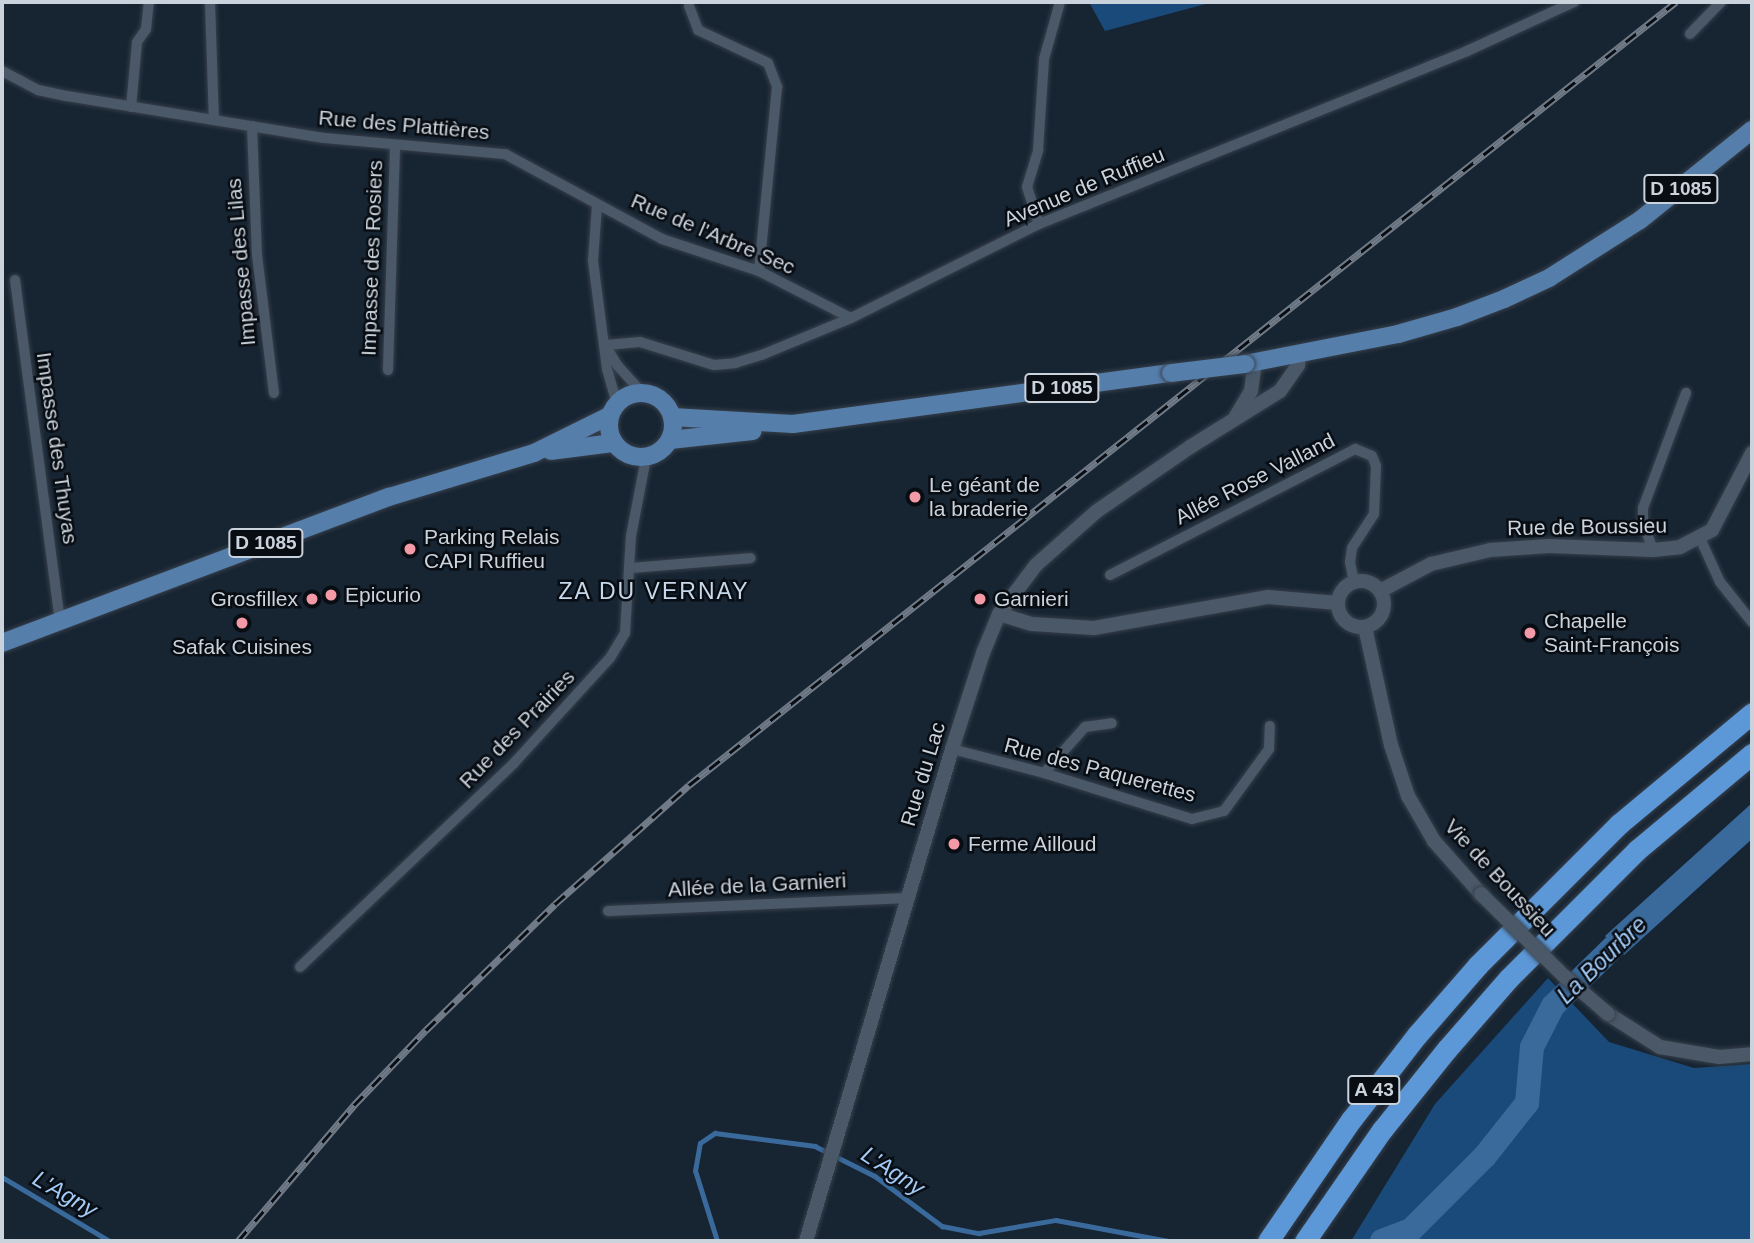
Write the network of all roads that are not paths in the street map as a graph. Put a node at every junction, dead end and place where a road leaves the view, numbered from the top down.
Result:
1 (149, 2) edge
2 (210, 2) edge
3 (1060, 2) edge
4 (1574, 2) edge
5 (1721, 2) edge
6 (690, 6) dead end
7 (1690, 34) dead end
8 (2, 71) edge
9 (131, 107) junction
10 (214, 120) junction
11 (252, 126) junction
12 (1752, 130) edge
13 (395, 147) junction
14 (597, 205) junction
15 (1039, 224) junction
16 (759, 271) junction
17 (15, 280) dead end
18 (851, 318) junction
19 (606, 345) junction
20 (1298, 356) junction
21 (1250, 364) junction
22 (388, 370) dead end
23 (274, 393) dead end
24 (642, 393) junction
25 (1686, 393) dead end
26 (613, 409) junction
27 (672, 417) junction
28 (1233, 421) junction
29 (793, 424) junction
30 (670, 440) junction
31 (613, 443) junction
32 (534, 453) junction
33 (1752, 453) edge
34 (646, 458) junction
35 (1700, 538) junction
36 (1653, 550) junction
37 (751, 558) dead end
38 (631, 568) junction
39 (1110, 575) dead end
40 (1354, 582) junction
41 (1380, 591) junction
42 (1338, 603) junction
43 (999, 614) junction
44 (60, 620) junction
45 (1752, 622) edge
46 (1365, 627) junction
47 (2, 642) edge
48 (1752, 713) edge
49 (1112, 723) dead end
50 (1270, 726) dead end
51 (951, 749) junction
52 (1752, 754) edge
53 (1044, 773) junction
54 (908, 898) junction
55 (608, 911) dead end
56 (300, 967) dead end
57 (1752, 1054) edge
58 (806, 1241) edge
59 (1268, 1241) edge
60 (1305, 1241) edge

1 - 9 street
2 - 10 street
3 - 15 street
4 - 15 street, Avenue de Ruffieu
5 - 7 street
6 - 16 street
8 - 9 street, Rue des Plattières
9 - 10 street, Rue des Plattières
10 - 11 street, Rue des Plattières
11 - 13 street, Rue des Plattières
11 - 23 street, Impasse des Lilas
12 - 20 main road, D 1085
13 - 14 street, Rue des Plattières
13 - 22 street, Impasse des Rosiers
14 - 16 street, Rue de l'Arbre Sec
14 - 19 street
15 - 18 street, Avenue de Ruffieu
16 - 18 street, Rue de l'Arbre Sec
17 - 44 street, Impasse des Thuyas
18 - 19 street, Avenue de Ruffieu
19 - 24 street
19 - 26 street
20 - 21 main road, D 1085
20 - 28 street, Rue du Lac
21 - 28 street, Rue du Lac
21 - 29 main road, D 1085, bridge
24 - 26 main road
24 - 27 main road
25 - 36 street
26 - 31 main road
26 - 32 main road, D 1085
27 - 29 main road, D 1085
27 - 30 main road
28 - 43 street, Rue du Lac
29 - 30 main road, D 1085
30 - 34 main road
31 - 32 main road, D 1085
31 - 34 main road
32 - 44 main road, D 1085
33 - 35 street
34 - 38 street, Rue des Prairies
35 - 36 street, Rue de Boussieu
35 - 45 street
36 - 41 street, Rue de Boussieu
37 - 38 street
38 - 56 street, Rue des Prairies
39 - 40 street, Allée Rose Valland
40 - 41 street
40 - 42 street
41 - 46 street
42 - 43 street
42 - 46 street
43 - 51 street, Rue du Lac
44 - 47 main road, D 1085
46 - 57 street, Vie de Boussieu, bridge
48 - 59 highway, A 43
49 - 53 street
50 - 53 street, Rue des Paquerettes
51 - 53 street, Rue des Paquerettes
51 - 54 street, Rue du Lac
52 - 60 highway, A 43
54 - 55 street, Allée de la Garnieri
54 - 58 street, Rue du Lac

